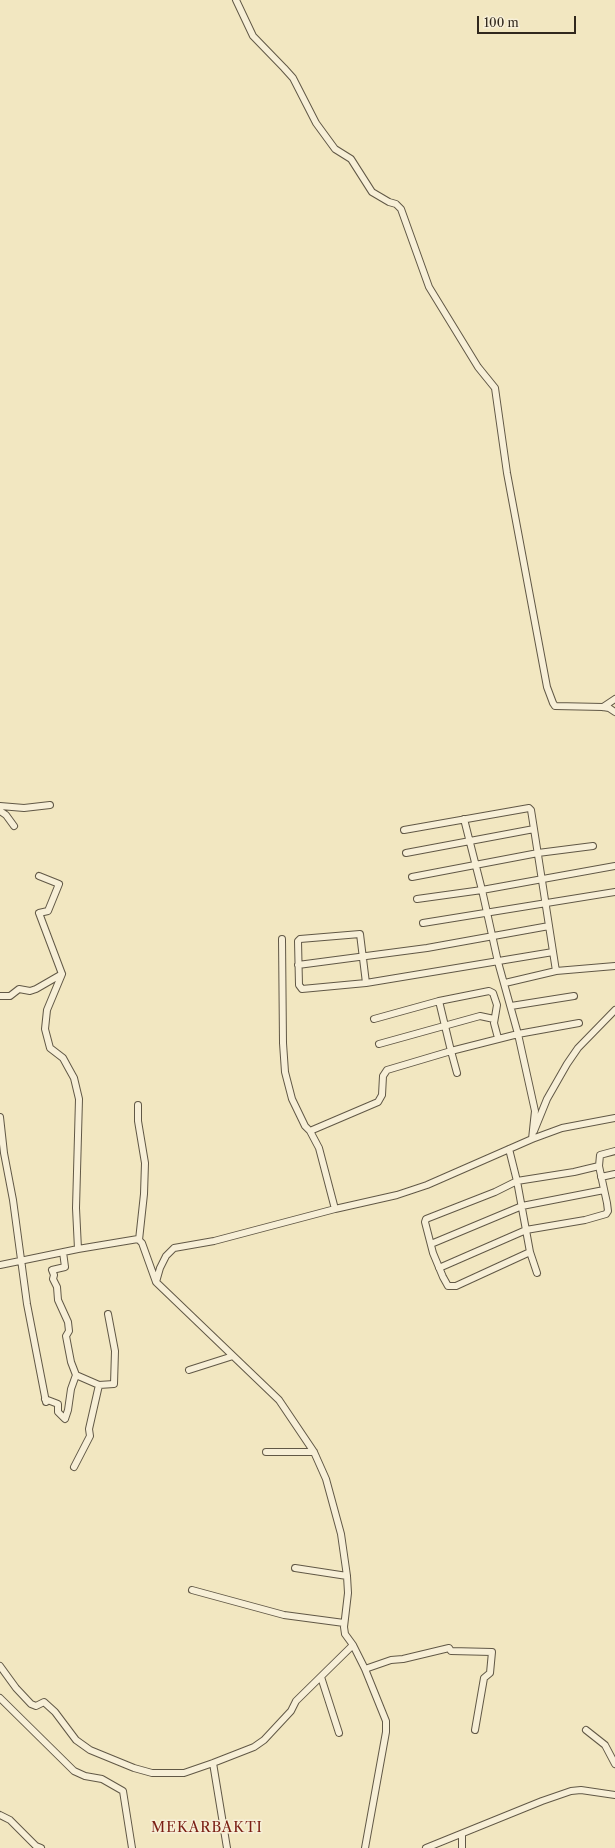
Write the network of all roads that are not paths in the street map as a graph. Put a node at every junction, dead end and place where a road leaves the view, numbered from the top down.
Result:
1 (236, 0) edge
2 (615, 699) edge
3 (603, 707) junction
4 (615, 712) edge
5 (50, 805) dead end
6 (0, 806) edge
7 (0, 811) edge
8 (464, 819) junction
9 (14, 826) dead end
10 (534, 829) junction
11 (404, 830) dead end
12 (469, 840) junction
13 (593, 846) dead end
14 (406, 853) dead end
15 (538, 853) junction
16 (475, 865) junction
17 (615, 866) edge
18 (39, 876) dead end
19 (412, 877) dead end
20 (542, 880) junction
21 (482, 890) junction
22 (615, 892) edge
23 (417, 899) dead end
24 (545, 903) junction
25 (488, 913) junction
26 (423, 923) dead end
27 (549, 926) junction
28 (492, 937) junction
29 (282, 939) dead end
30 (553, 952) junction
31 (363, 957) junction
32 (498, 962) junction
33 (298, 965) junction
34 (615, 966) edge
35 (556, 971) junction
36 (62, 974) junction
37 (366, 983) junction
38 (505, 983) junction
39 (0, 996) edge
40 (574, 996) dead end
41 (439, 1001) junction
42 (511, 1006) junction
43 (615, 1010) edge
44 (374, 1019) dead end
45 (494, 1019) junction
46 (579, 1023) dead end
47 (445, 1025) junction
48 (518, 1034) junction
49 (498, 1038) junction
50 (379, 1044) dead end
51 (451, 1051) junction
52 (457, 1072) dead end
53 (138, 1106) dead end
54 (0, 1117) edge
55 (615, 1118) edge
56 (310, 1131) junction
57 (532, 1138) junction
58 (509, 1149) junction
59 (615, 1152) edge
60 (598, 1166) junction
61 (615, 1174) edge
62 (601, 1177) junction
63 (517, 1181) junction
64 (604, 1190) junction
65 (615, 1202) edge
66 (607, 1203) junction
67 (522, 1206) junction
68 (335, 1209) junction
69 (526, 1230) junction
70 (139, 1240) junction
71 (431, 1244) junction
72 (78, 1248) junction
73 (63, 1252) junction
74 (530, 1252) junction
75 (21, 1261) junction
76 (0, 1265) edge
77 (439, 1268) junction
78 (536, 1273) dead end
79 (156, 1282) junction
80 (108, 1314) dead end
81 (232, 1356) junction
82 (189, 1370) dead end
83 (76, 1376) junction
84 (99, 1385) junction
85 (266, 1452) dead end
86 (314, 1452) junction
87 (74, 1468) dead end
88 (295, 1568) dead end
89 (347, 1576) junction
90 (192, 1590) dead end
91 (344, 1623) junction
92 (353, 1645) junction
93 (0, 1666) edge
94 (365, 1669) junction
95 (321, 1677) junction
96 (0, 1698) edge
97 (475, 1730) dead end
98 (586, 1730) dead end
99 (339, 1733) dead end
100 (213, 1764) junction
101 (615, 1764) edge
102 (615, 1795) edge
103 (0, 1815) edge
104 (462, 1834) junction
105 (41, 1848) edge
106 (132, 1848) edge
107 (227, 1848) edge
108 (365, 1848) edge
109 (426, 1848) edge
110 (462, 1848) edge

1 - 3 street
2 - 3 street
3 - 4 street
5 - 6 street
7 - 9 street
8 - 10 street
8 - 11 street
8 - 12 street
10 - 12 street
10 - 15 street
12 - 14 street
12 - 16 street
13 - 15 street
15 - 16 street
15 - 20 street
16 - 19 street
16 - 21 street
17 - 20 street
18 - 36 street
20 - 21 street
20 - 24 street
21 - 23 street
21 - 25 street
22 - 24 street
24 - 25 street
24 - 27 street
25 - 26 street
25 - 28 street
27 - 28 street
27 - 30 street
28 - 31 street
28 - 32 street
29 - 56 street
30 - 32 street
30 - 35 street
31 - 33 street
31 - 33 street
31 - 37 street
32 - 37 street
32 - 38 street
33 - 37 street
34 - 35 street
35 - 38 street
36 - 39 street
36 - 72 street
38 - 42 street
40 - 42 street
41 - 44 street
41 - 45 street
41 - 47 street
42 - 48 street
43 - 57 street
45 - 47 street
45 - 49 street
46 - 48 street
47 - 50 street
47 - 51 street
48 - 49 street
48 - 57 street
49 - 51 street
51 - 52 street
51 - 56 street
53 - 70 street
54 - 75 street
55 - 57 street
56 - 68 street
57 - 58 street
58 - 63 street
58 - 68 street
59 - 60 street
60 - 62 street
60 - 63 street
61 - 62 street
62 - 64 street
63 - 67 street
63 - 71 street
64 - 66 street
64 - 67 street
65 - 66 street
66 - 69 street
67 - 69 street
67 - 71 street
68 - 79 street
69 - 74 street
69 - 77 street
70 - 72 street
70 - 79 street
71 - 77 street
72 - 73 street
73 - 75 street
73 - 83 street
74 - 77 street
74 - 78 street
75 - 76 street
75 - 83 street
79 - 81 street
80 - 84 street
81 - 82 street
81 - 86 street
83 - 84 street
84 - 87 street
85 - 86 street
86 - 89 street
88 - 89 street
89 - 91 street
90 - 91 street
91 - 92 street
92 - 94 street
92 - 95 street
93 - 100 street
94 - 97 street
94 - 108 street
95 - 99 street
95 - 100 street
96 - 106 street
98 - 101 street
100 - 107 street
102 - 104 street
103 - 105 street
104 - 109 street
104 - 110 street

